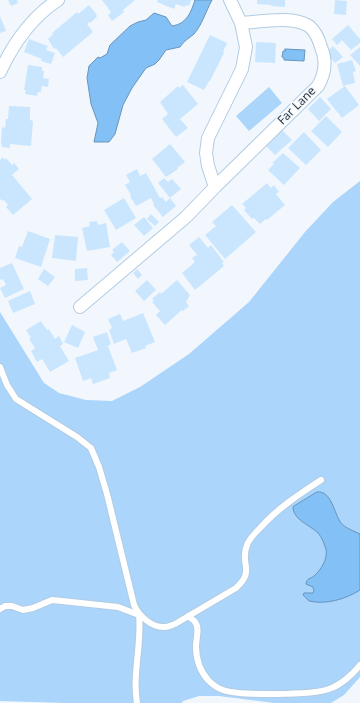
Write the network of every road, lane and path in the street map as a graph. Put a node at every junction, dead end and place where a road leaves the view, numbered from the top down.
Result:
1 (58, 0) edge
2 (230, 0) edge
3 (241, 23) junction
4 (3, 60) edge
5 (0, 72) edge
6 (216, 187) junction
7 (80, 308) dead end
8 (0, 367) edge
9 (321, 480) dead end
10 (0, 609) edge
11 (140, 615) junction
12 (188, 616) junction
13 (360, 665) edge
14 (137, 703) edge

1 - 4 street
2 - 3 street
3 - 6 street
3 - 6 street, Far Lane
4 - 5 street
6 - 7 street, Far Lane
8 - 11 lane
9 - 12 lane
10 - 11 lane
11 - 12 lane
11 - 14 lane
12 - 13 lane

